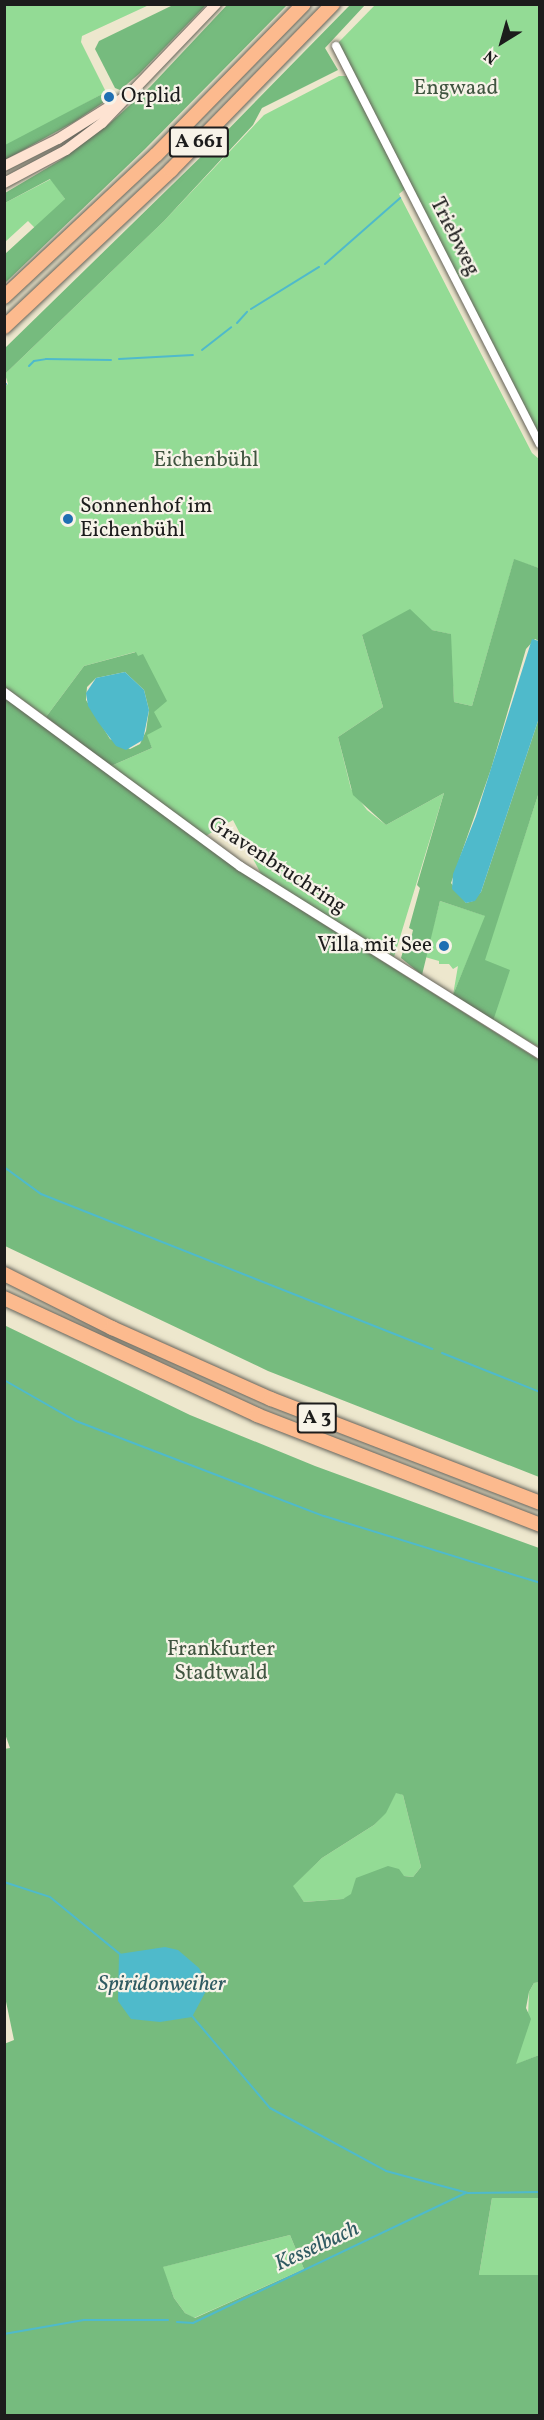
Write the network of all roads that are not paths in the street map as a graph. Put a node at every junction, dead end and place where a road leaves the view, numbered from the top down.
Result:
1 (216, 4) edge
2 (304, 4) edge
3 (333, 4) edge
4 (336, 46) dead end
5 (126, 96) junction
6 (4, 166) edge
7 (4, 183) edge
8 (4, 297) edge
9 (4, 327) edge
10 (540, 444) edge
11 (4, 692) edge
12 (540, 1054) edge
13 (4, 1274) edge
14 (4, 1298) edge
15 (540, 1503) edge
16 (540, 1525) edge

1 - 5 main road
2 - 8 highway, A 661
3 - 9 highway, A 661
4 - 10 street, Triebweg
5 - 6 main road
5 - 7 main road
11 - 12 street, Gravenbruchring
13 - 15 highway, A 3
14 - 16 highway, A 3

